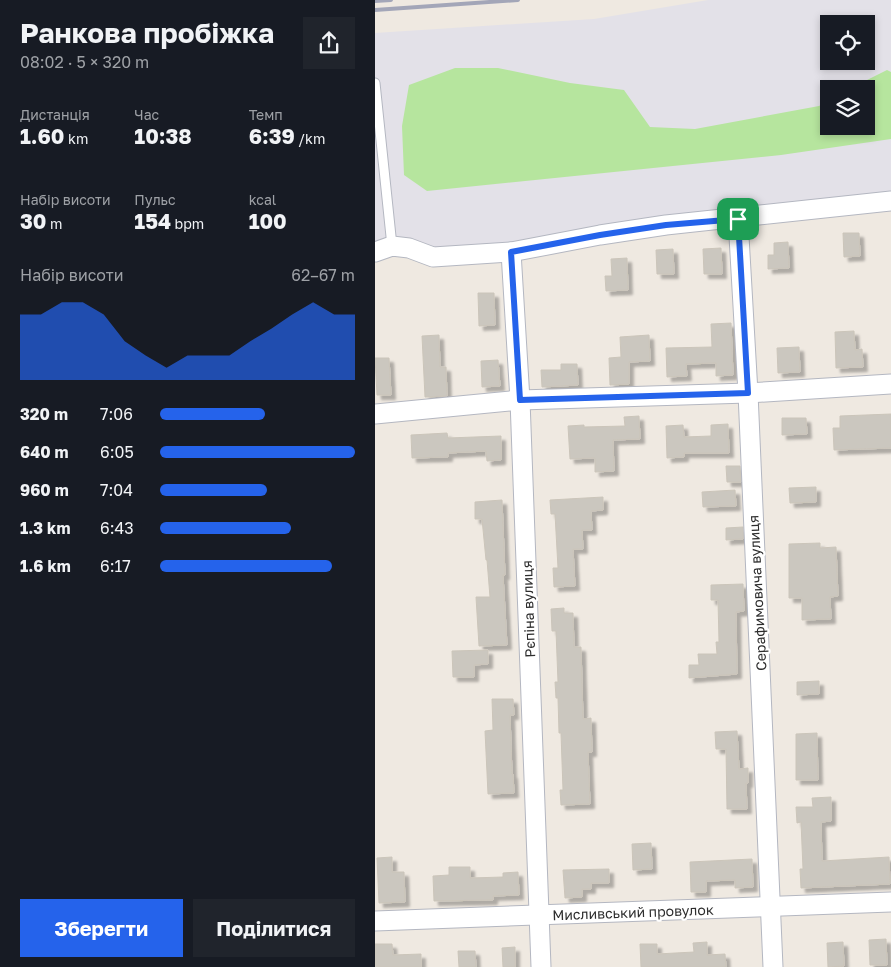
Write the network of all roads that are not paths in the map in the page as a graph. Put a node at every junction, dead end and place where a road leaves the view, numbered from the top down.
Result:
1 (375, 83) edge
2 (891, 201) edge
3 (738, 219) junction
4 (384, 249) edge
5 (511, 252) junction
6 (891, 384) edge
7 (748, 393) junction
8 (520, 400) junction
9 (375, 414) edge
10 (891, 902) edge
11 (771, 907) junction
12 (539, 915) junction
13 (375, 921) edge
14 (541, 967) edge
15 (773, 967) edge

1 - 4 lane
2 - 3 street
3 - 5 street
3 - 7 street, Серафимовича вулиця
4 - 5 street
5 - 8 street, Рєпіна вулиця
6 - 7 street
7 - 8 street
7 - 11 street, Серафимовича вулиця
8 - 9 street
8 - 12 street, Рєпіна вулиця
10 - 11 street, Мисливський провулок
11 - 12 street, Мисливський провулок
11 - 15 street, Серафимовича вулиця
12 - 13 street, Мисливський провулок
12 - 14 street, Рєпіна вулиця

